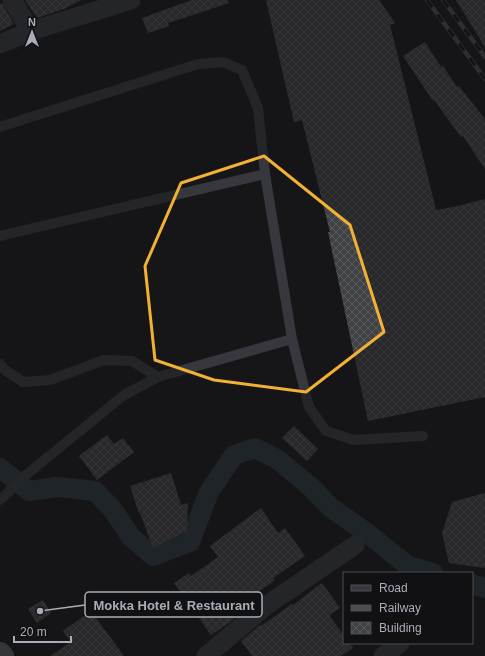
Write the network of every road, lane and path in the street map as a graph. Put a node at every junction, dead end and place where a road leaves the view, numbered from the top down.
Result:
1 (12, 0) edge
2 (131, 0) edge
3 (31, 31) junction
4 (0, 44) edge
5 (0, 127) edge
6 (265, 174) junction
7 (0, 236) edge
8 (292, 339) junction
9 (0, 364) edge
10 (158, 377) junction
11 (423, 436) dead end
12 (0, 500) edge
13 (355, 545) dead end
14 (399, 644) edge
15 (0, 653) edge
16 (3, 656) edge
17 (206, 656) edge
18 (383, 656) edge

1 - 3 street
2 - 3 street
3 - 4 street
5 - 6 lane
6 - 7 lane
6 - 8 lane
8 - 10 lane
8 - 11 lane
9 - 10 lane
10 - 12 lane
13 - 17 street
14 - 18 street
15 - 16 highway

